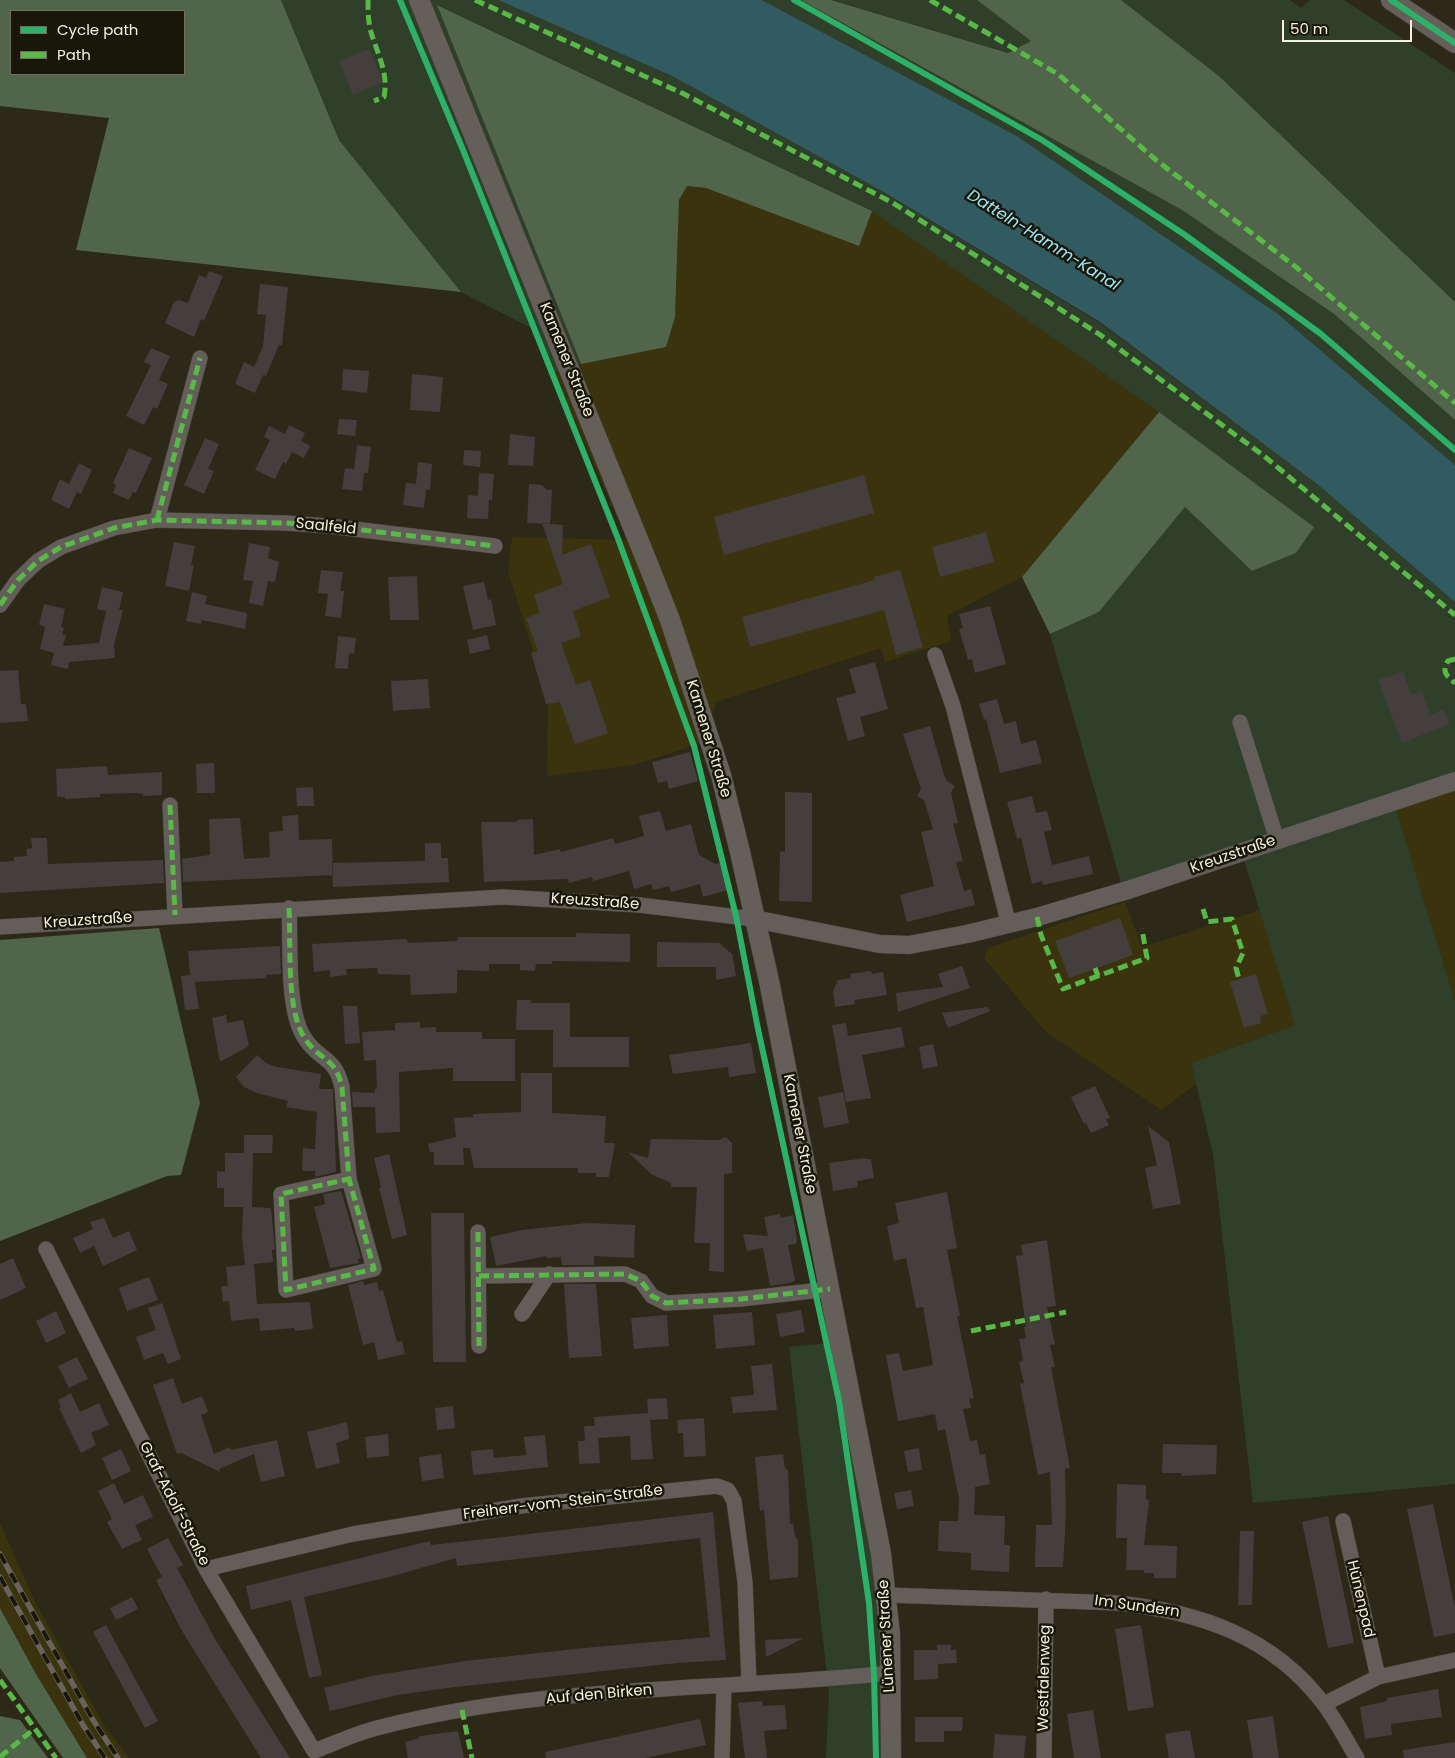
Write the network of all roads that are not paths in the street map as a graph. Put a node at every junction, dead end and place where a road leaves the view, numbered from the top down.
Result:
1 (1391, 0) edge
2 (420, 3) edge
3 (1455, 43) edge
4 (200, 358) dead end
5 (157, 520) junction
6 (495, 546) dead end
7 (0, 605) edge
8 (935, 655) dead end
9 (1240, 722) dead end
10 (1455, 781) edge
11 (170, 805) dead end
12 (1277, 840) junction
13 (290, 908) junction
14 (175, 915) junction
15 (754, 919) junction
16 (1010, 924) junction
17 (0, 927) edge
18 (348, 1179) junction
19 (478, 1232) dead end
20 (46, 1249) dead end
21 (549, 1274) junction
22 (479, 1276) junction
23 (830, 1289) junction
24 (522, 1314) dead end
25 (479, 1346) dead end
26 (874, 1516) joint
27 (1343, 1521) dead end
28 (206, 1569) junction
29 (887, 1594) junction
30 (1046, 1599) junction
31 (1455, 1660) edge
32 (890, 1673) junction
33 (1378, 1677) junction
34 (749, 1684) junction
35 (724, 1686) junction
36 (1324, 1704) junction
37 (314, 1752) joint
38 (722, 1758) edge
39 (891, 1758) edge
40 (1044, 1758) edge
41 (1358, 1758) edge

1 - 3 main road
2 - 15 main road, Kamener Straße
4 - 5 street
5 - 6 street, Saalfeld
5 - 7 street, Saalfeld
8 - 16 street
9 - 12 street
10 - 12 street, Kreuzstraße
11 - 14 street
12 - 16 street, Kreuzstraße
13 - 14 street, Kreuzstraße
13 - 15 street, Kreuzstraße
13 - 18 street
14 - 17 street, Kreuzstraße
15 - 16 street, Kreuzstraße
15 - 23 main road, Kamener Straße
18 - 18 street
19 - 22 street
20 - 28 street, Graf-Adolf-Straße
21 - 22 street
21 - 23 street
21 - 24 street
22 - 25 street
23 - 26 main road, Kamener Straße
26 - 29 main road, Lünener Straße
27 - 33 street, Hünenpad
28 - 34 street, Freiherr-vom-Stein-Straße
28 - 37 street, Graf-Adolf-Straße
29 - 30 street, Im Sundern
29 - 32 main road, Lünener Straße
30 - 36 street, Im Sundern
30 - 40 street, Westfalenweg
31 - 33 street
32 - 34 street, Auf den Birken
32 - 39 main road, Lünener Straße
33 - 36 street
34 - 35 street, Auf den Birken
35 - 37 street, Auf den Birken
35 - 38 street
36 - 41 street, Im Sundern

